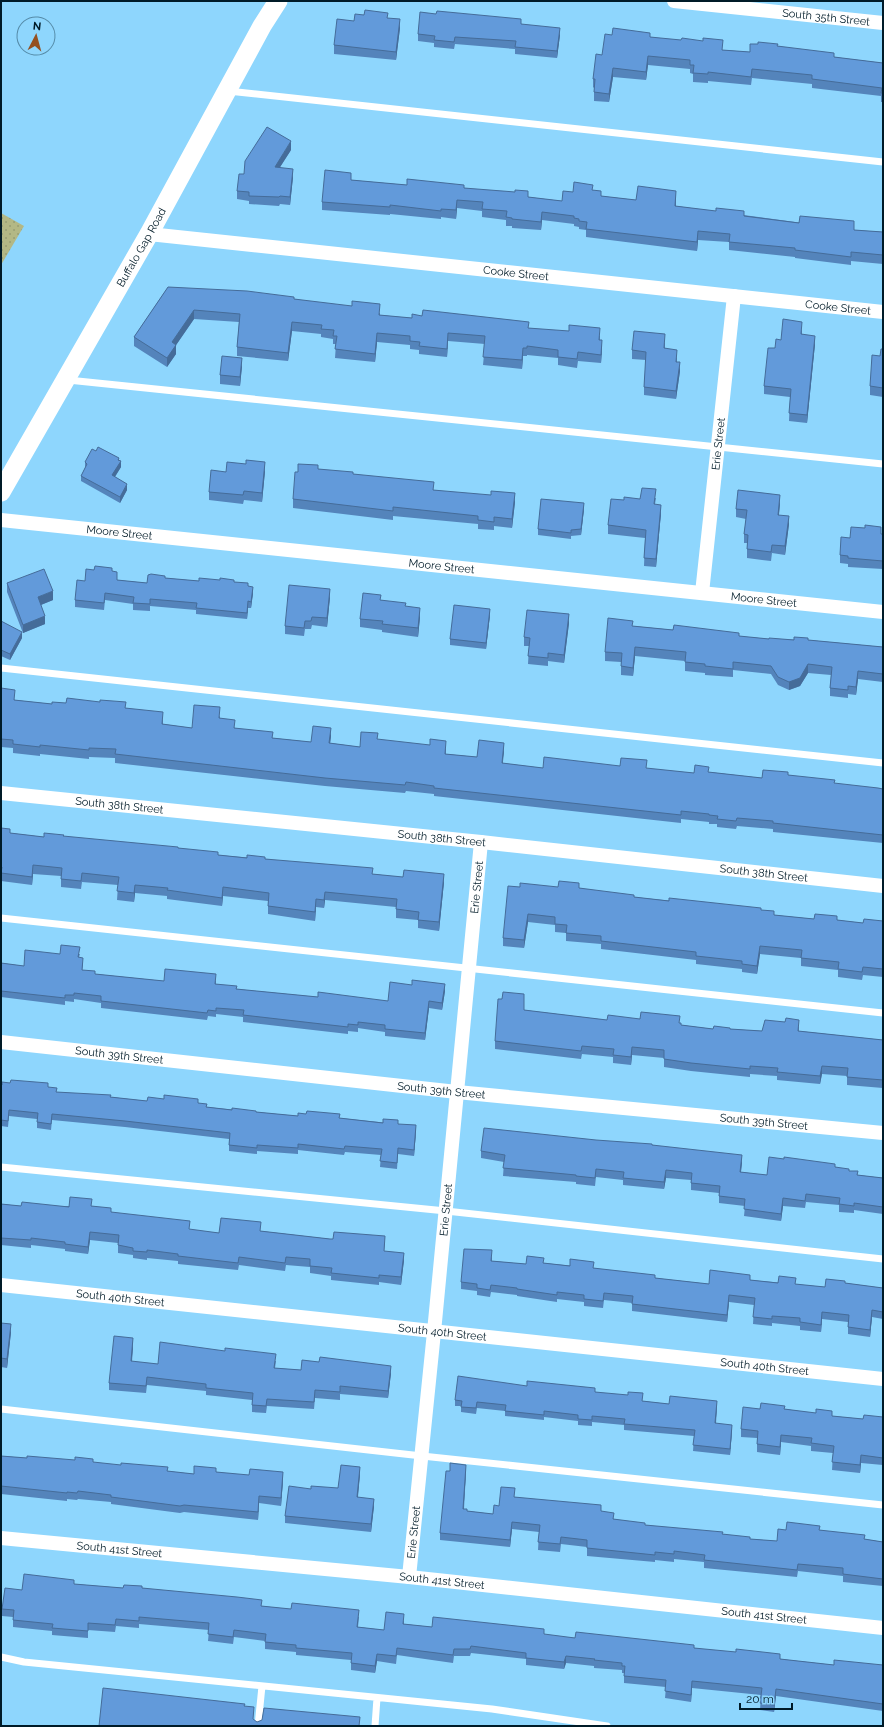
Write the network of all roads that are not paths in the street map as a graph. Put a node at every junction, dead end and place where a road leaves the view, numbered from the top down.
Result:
1 (278, 1) edge
2 (674, 1) edge
3 (883, 23) edge
4 (227, 90) junction
5 (883, 162) edge
6 (149, 234) junction
7 (734, 296) junction
8 (883, 312) edge
9 (66, 379) junction
10 (717, 447) junction
11 (883, 464) edge
12 (1, 492) edge
13 (1, 520) edge
14 (702, 593) junction
15 (883, 612) edge
16 (1, 668) edge
17 (883, 762) edge
18 (1, 793) edge
19 (481, 842) junction
20 (883, 886) edge
21 (1, 918) edge
22 (469, 968) junction
23 (883, 1013) edge
24 (1, 1042) edge
25 (457, 1092) junction
26 (883, 1133) edge
27 (1, 1166) edge
28 (446, 1211) junction
29 (883, 1259) edge
30 (1, 1286) edge
31 (434, 1332) junction
32 (883, 1379) edge
33 (1, 1409) edge
34 (422, 1456) junction
35 (883, 1505) edge
36 (1, 1538) edge
37 (409, 1577) junction
38 (883, 1628) edge
39 (1, 1657) edge
40 (262, 1686) junction
41 (377, 1698) junction
42 (258, 1726) edge
43 (375, 1726) edge
44 (607, 1726) edge

1 - 4 main road, Buffalo Gap Road
2 - 3 street, South 35th Street
4 - 5 lane
4 - 6 main road, Buffalo Gap Road
6 - 7 street, Cooke Street
6 - 9 main road, Buffalo Gap Road
7 - 8 street, Cooke Street
7 - 10 street, Erie Street
9 - 10 lane
9 - 12 main road, Buffalo Gap Road
10 - 11 lane
10 - 14 street, Erie Street
13 - 14 street, Moore Street
14 - 15 street, Moore Street
16 - 17 lane
18 - 19 street, South 38th Street
19 - 20 street, South 38th Street
19 - 22 street, Erie Street
21 - 22 lane
22 - 23 lane
22 - 25 street, Erie Street
24 - 25 street, South 39th Street
25 - 26 street, South 39th Street
25 - 28 street, Erie Street
27 - 28 lane
28 - 29 lane
28 - 31 street, Erie Street
30 - 31 street, South 40th Street
31 - 32 street, South 40th Street
31 - 34 street, Erie Street
33 - 34 lane
34 - 35 lane
34 - 37 street, Erie Street
36 - 37 street, South 41st Street
37 - 38 street, South 41st Street
39 - 40 lane
40 - 41 lane
40 - 42 lane
41 - 43 lane
41 - 44 lane

